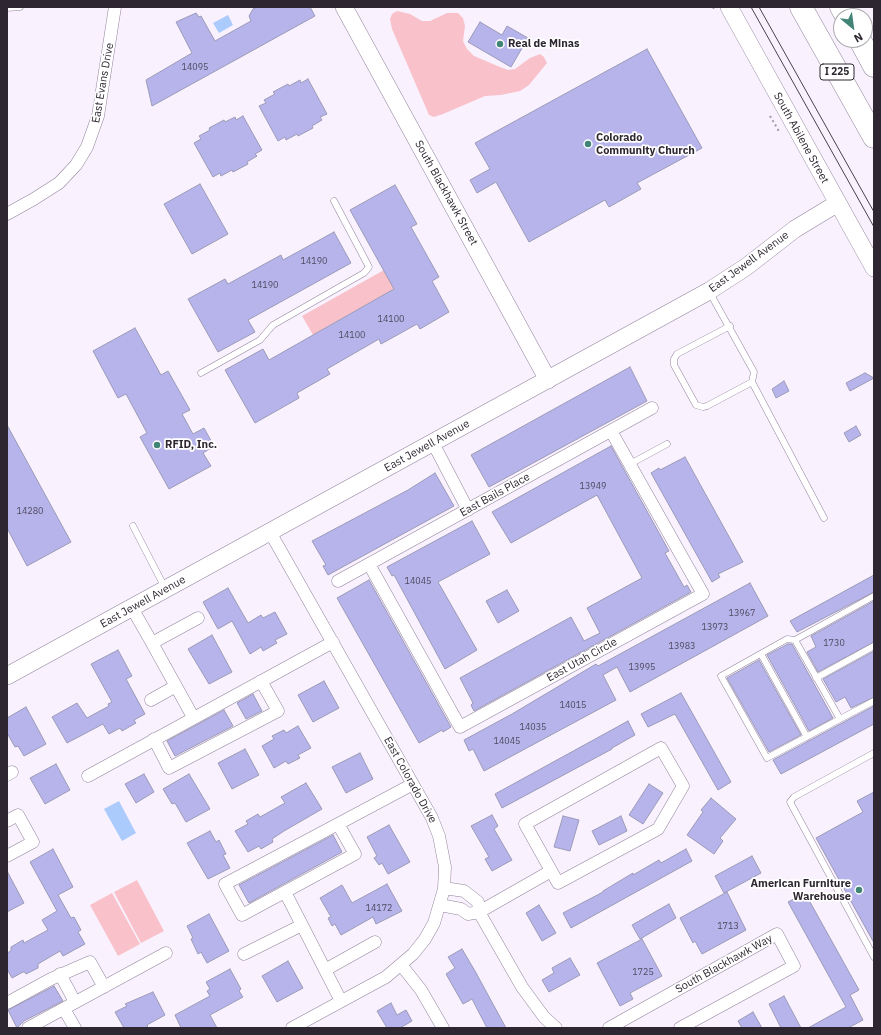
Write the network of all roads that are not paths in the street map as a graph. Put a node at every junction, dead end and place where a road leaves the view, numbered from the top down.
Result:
1 (20, 7) edge
2 (115, 7) edge
3 (344, 7) edge
4 (800, 7) edge
5 (7, 8) edge
6 (722, 9) edge
7 (864, 48) edge
8 (874, 66) edge
9 (874, 137) edge
10 (334, 201) dead end
11 (838, 204) junction
12 (7, 214) edge
13 (874, 268) edge
14 (709, 291) junction
15 (730, 326) junction
16 (200, 373) dead end
17 (548, 380) junction
18 (752, 382) junction
19 (652, 408) dead end
20 (611, 431) junction
21 (432, 443) junction
22 (667, 444) dead end
23 (630, 464) junction
24 (468, 510) junction
25 (824, 518) dead end
26 (133, 526) dead end
27 (270, 532) junction
28 (369, 564) junction
29 (338, 581) dead end
30 (166, 589) junction
31 (874, 596) edge
32 (132, 608) junction
33 (198, 618) dead end
34 (795, 640) junction
35 (333, 642) junction
36 (152, 643) junction
37 (874, 646) edge
38 (761, 654) junction
39 (7, 676) edge
40 (816, 678) junction
41 (261, 681) junction
42 (176, 686) junction
43 (151, 700) dead end
44 (874, 701) edge
45 (193, 718) junction
46 (840, 719) junction
47 (807, 737) junction
48 (154, 739) junction
49 (874, 753) edge
50 (88, 776) dead end
51 (413, 784) junction
52 (7, 821) edge
53 (338, 824) junction
54 (7, 856) edge
55 (551, 870) junction
56 (444, 888) junction
57 (285, 892) junction
58 (440, 905) junction
59 (479, 912) junction
60 (302, 925) junction
61 (375, 942) dead end
62 (166, 953) dead end
63 (244, 954) dead end
64 (874, 957) edge
65 (402, 966) junction
66 (325, 970) junction
67 (60, 974) junction
68 (104, 987) junction
69 (341, 1001) junction
70 (75, 1002) junction
71 (7, 1003) edge
72 (64, 1009) junction
73 (28, 1028) edge
74 (75, 1028) edge
75 (292, 1028) edge
76 (443, 1028) edge
77 (556, 1028) edge
78 (609, 1028) edge
79 (680, 1028) edge

1 - 5 lane
2 - 12 street, East Evans Drive
3 - 17 street, South Blackhawk Street
4 - 9 highway, I 225
6 - 11 street, South Abilene Street
7 - 8 highway, I 225
10 - 16 lane
11 - 13 street, South Abilene Street
11 - 14 street, East Jewell Avenue
14 - 15 lane
14 - 17 street, East Jewell Avenue
15 - 18 lane
15 - 18 lane
17 - 21 street, East Jewell Avenue
18 - 25 lane
19 - 20 street, East Bails Place
20 - 23 street, East Utah Circle
20 - 24 street, East Bails Place
21 - 24 street
21 - 27 street, East Jewell Avenue
22 - 23 lane
23 - 28 street, East Utah Circle
24 - 28 street, East Bails Place
26 - 30 lane
27 - 30 street, East Jewell Avenue
27 - 35 street, East Colorado Drive
28 - 29 street, East Bails Place
30 - 32 street, East Jewell Avenue
31 - 34 lane
32 - 36 street
32 - 39 street, East Jewell Avenue
33 - 36 street
34 - 38 lane
34 - 40 lane
35 - 41 street
35 - 51 street, East Colorado Drive
36 - 42 street
37 - 40 lane
38 - 47 lane
38 - 47 lane
40 - 46 lane
41 - 45 street
41 - 48 street
42 - 43 street
42 - 45 street
44 - 46 lane
45 - 48 street
46 - 47 lane
48 - 50 street
49 - 64 lane
51 - 53 street
51 - 56 street, East Colorado Drive
52 - 54 street
53 - 57 street
53 - 57 street
55 - 55 street
55 - 59 street
56 - 58 street, East Colorado Drive
56 - 59 street
57 - 60 street
58 - 59 street
58 - 65 street, East Colorado Drive
59 - 77 street
60 - 63 street
60 - 66 street
61 - 66 street
62 - 68 street
65 - 69 street, East Colorado Drive
65 - 76 street
66 - 69 street
67 - 68 street
67 - 70 street
67 - 71 street
68 - 70 street
69 - 75 street, East Colorado Drive
70 - 72 street
72 - 73 street
72 - 74 street
78 - 79 street, South Blackhawk Way

